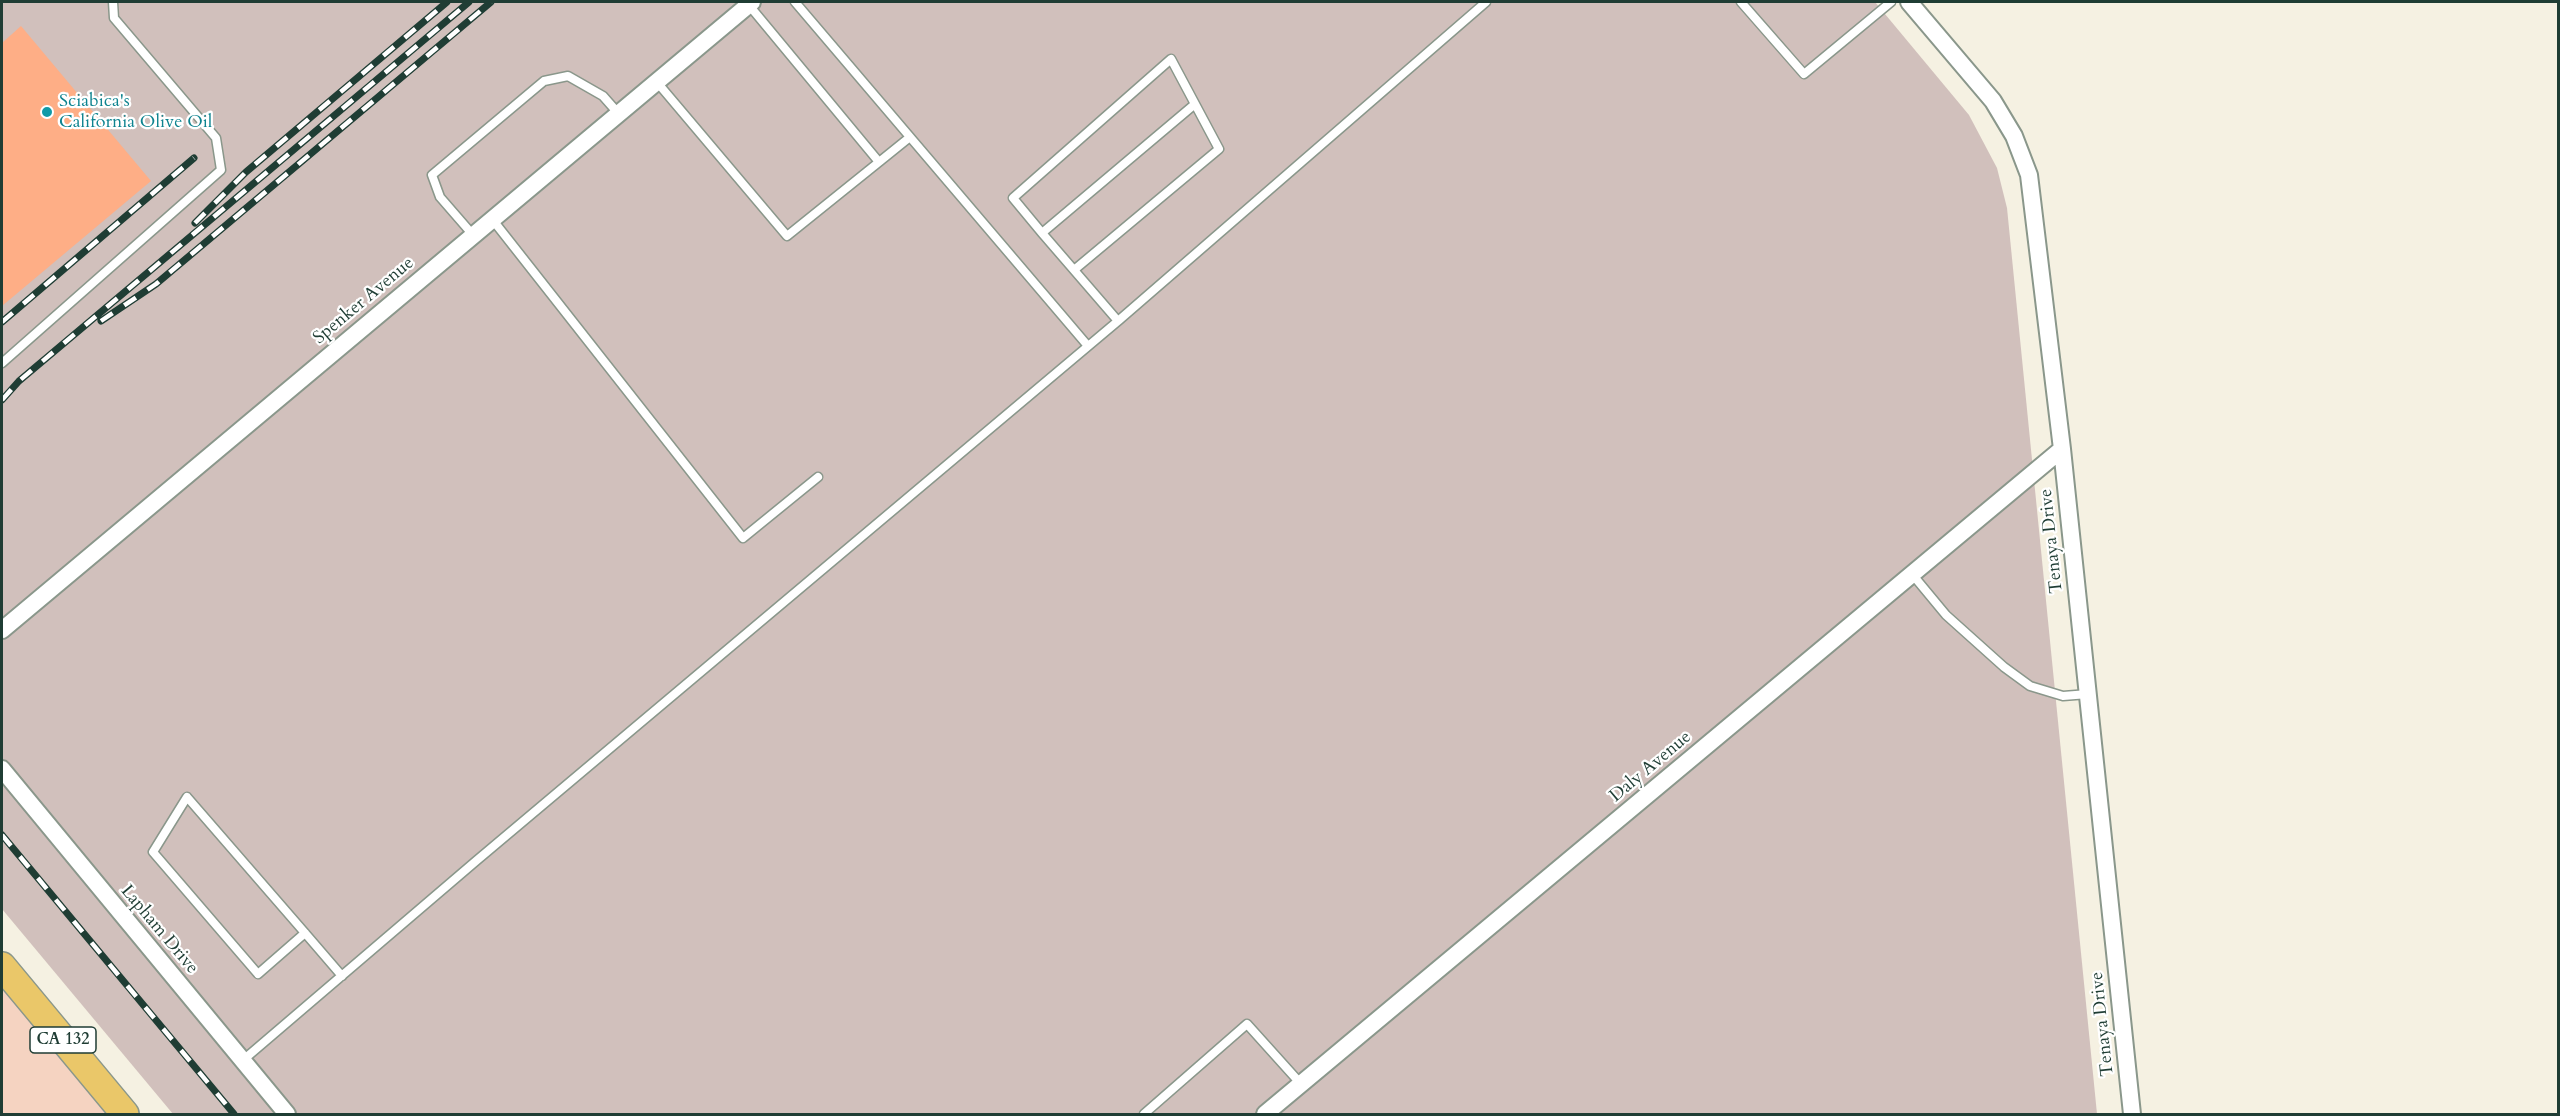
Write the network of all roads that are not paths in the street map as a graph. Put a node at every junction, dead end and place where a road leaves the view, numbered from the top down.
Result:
1 (113, 2) edge
2 (795, 2) edge
3 (1486, 2) edge
4 (1741, 2) edge
5 (1891, 2) edge
6 (1909, 2) edge
7 (750, 3) edge
8 (656, 81) junction
9 (1195, 104) junction
10 (618, 113) junction
11 (910, 137) junction
12 (879, 162) junction
13 (492, 219) junction
14 (1042, 233) junction
15 (473, 235) junction
16 (1074, 270) junction
17 (1118, 321) junction
18 (1088, 346) junction
19 (2, 363) edge
20 (2062, 449) junction
21 (818, 477) dead end
22 (1912, 574) junction
23 (2, 630) edge
24 (2088, 694) junction
25 (2, 769) edge
26 (305, 933) junction
27 (2, 966) edge
28 (342, 976) junction
29 (243, 1061) junction
30 (1301, 1084) junction
31 (125, 1114) edge
32 (287, 1114) edge
33 (1144, 1114) edge
34 (1266, 1114) edge
35 (2132, 1114) edge

1 - 19 lane
2 - 11 lane
3 - 17 lane
4 - 5 lane
6 - 20 street, Tenaya Drive
7 - 8 street, Spenker Avenue
7 - 12 lane
8 - 10 street, Spenker Avenue
8 - 12 lane
9 - 14 lane
9 - 14 lane
9 - 16 lane
10 - 13 street, Spenker Avenue
10 - 15 lane
11 - 12 lane
11 - 18 lane
13 - 15 street, Spenker Avenue
13 - 21 lane
14 - 16 lane
15 - 23 street, Spenker Avenue
16 - 17 lane
17 - 18 lane
18 - 28 lane
20 - 22 street, Daly Avenue
20 - 24 street, Tenaya Drive
22 - 24 lane
22 - 30 street, Daly Avenue
24 - 35 street, Tenaya Drive
25 - 29 street, Lapham Drive
26 - 26 lane
26 - 28 lane
27 - 31 main road, CA 132
28 - 29 lane
29 - 32 street, Lapham Drive
30 - 33 lane
30 - 34 street, Daly Avenue

